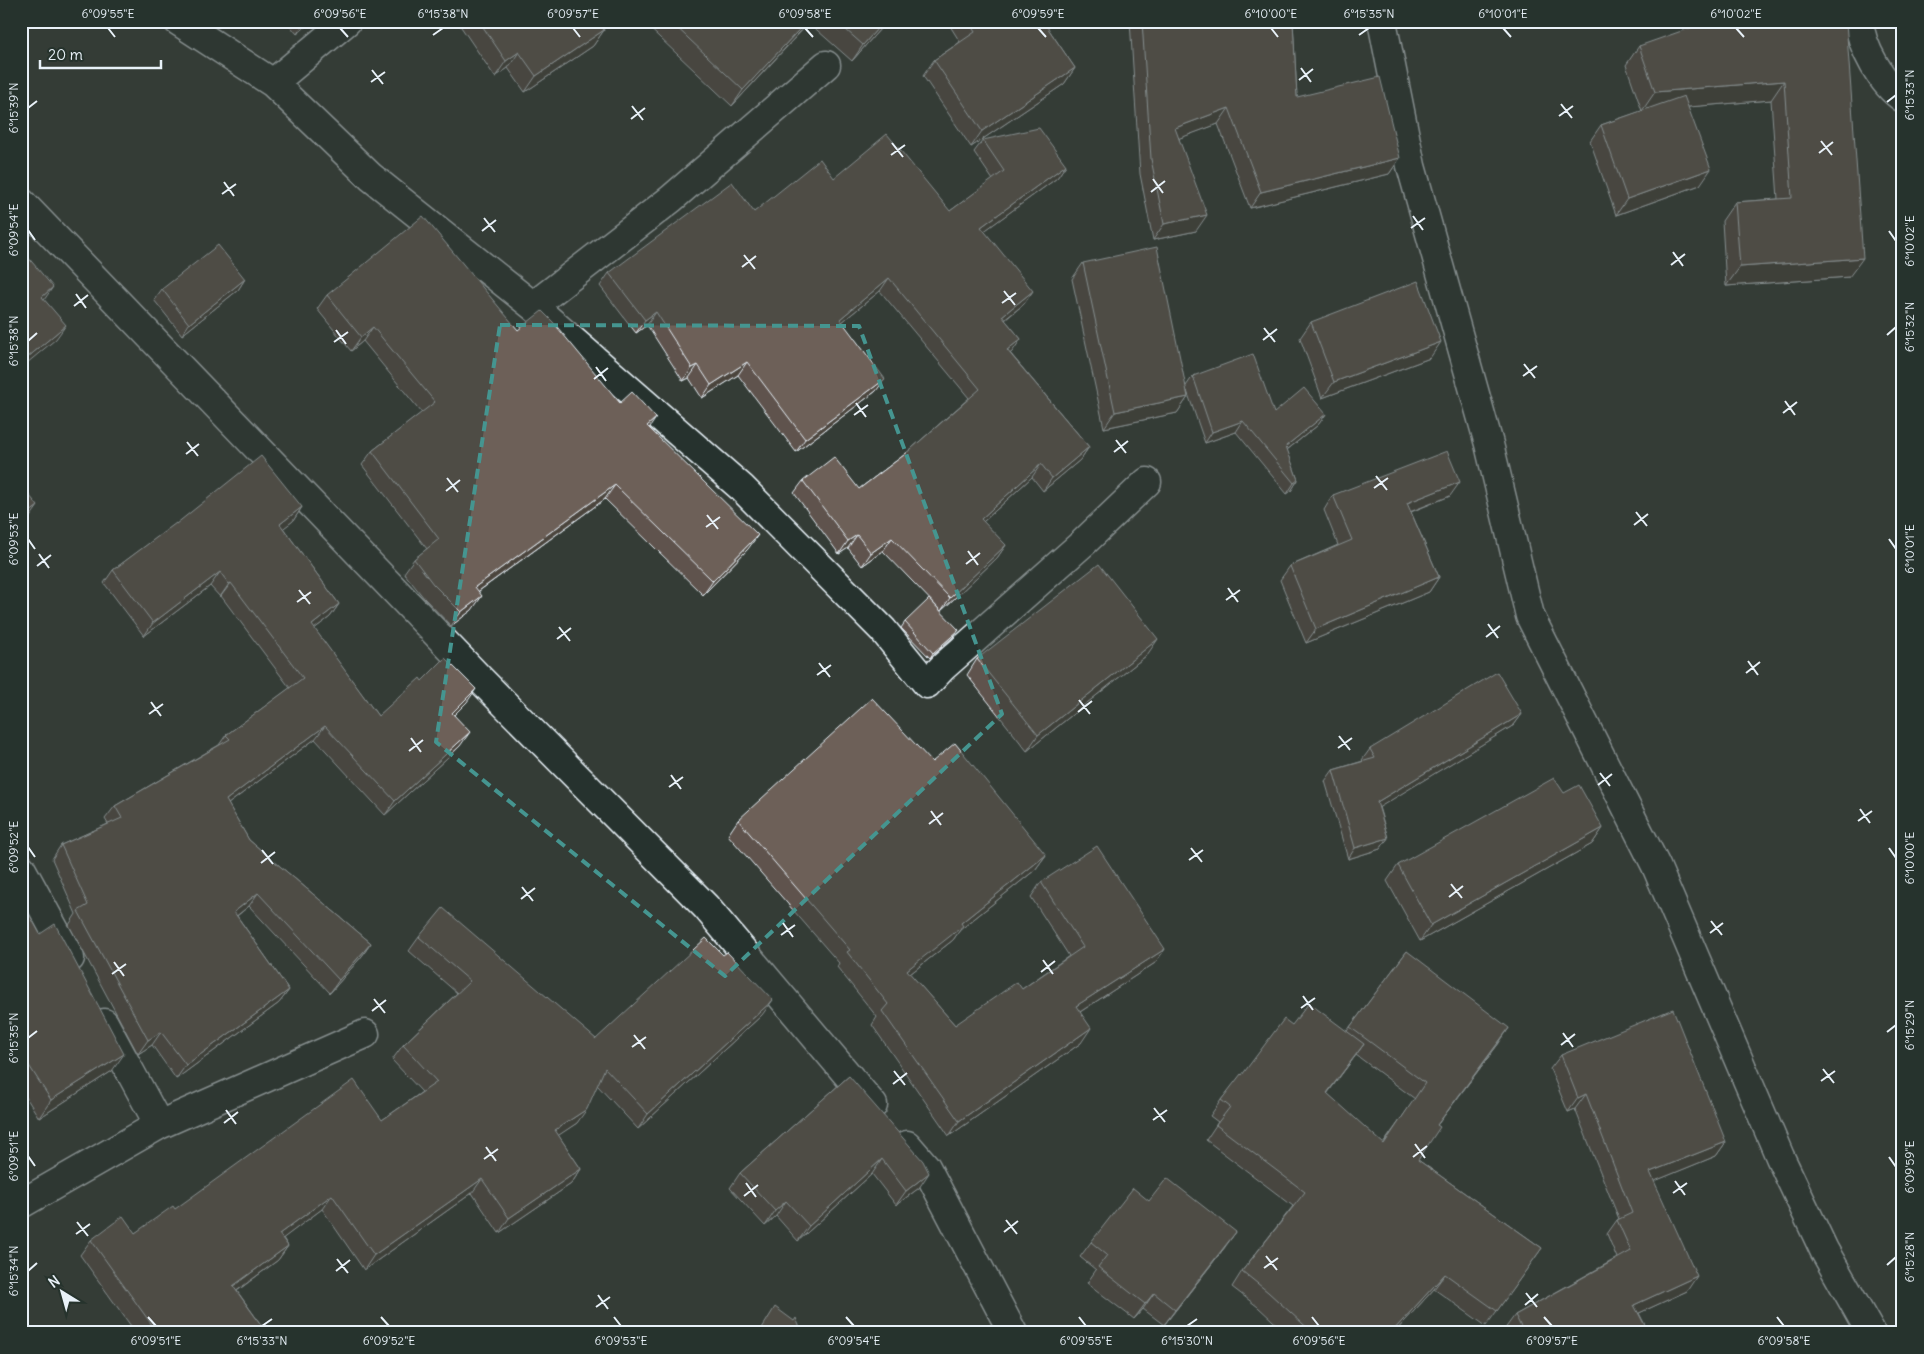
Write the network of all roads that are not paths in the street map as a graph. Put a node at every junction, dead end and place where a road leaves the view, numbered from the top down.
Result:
1 (178, 21) edge
2 (347, 21) edge
3 (1382, 21) edge
4 (1859, 21) edge
5 (826, 65) dead end
6 (273, 83) junction
7 (1903, 98) edge
8 (21, 202) edge
9 (533, 306) junction
10 (1147, 482) dead end
11 (21, 868) edge
12 (81, 979) edge
13 (95, 1005) edge
14 (365, 1034) dead end
15 (159, 1125) junction
16 (21, 1204) edge
17 (1013, 1333) edge
18 (1871, 1333) edge

1 - 6 street
2 - 6 street
3 - 18 street
4 - 7 street
5 - 9 street
6 - 9 street
8 - 17 street
9 - 10 street
11 - 12 street
13 - 15 street
14 - 15 street
15 - 16 street

